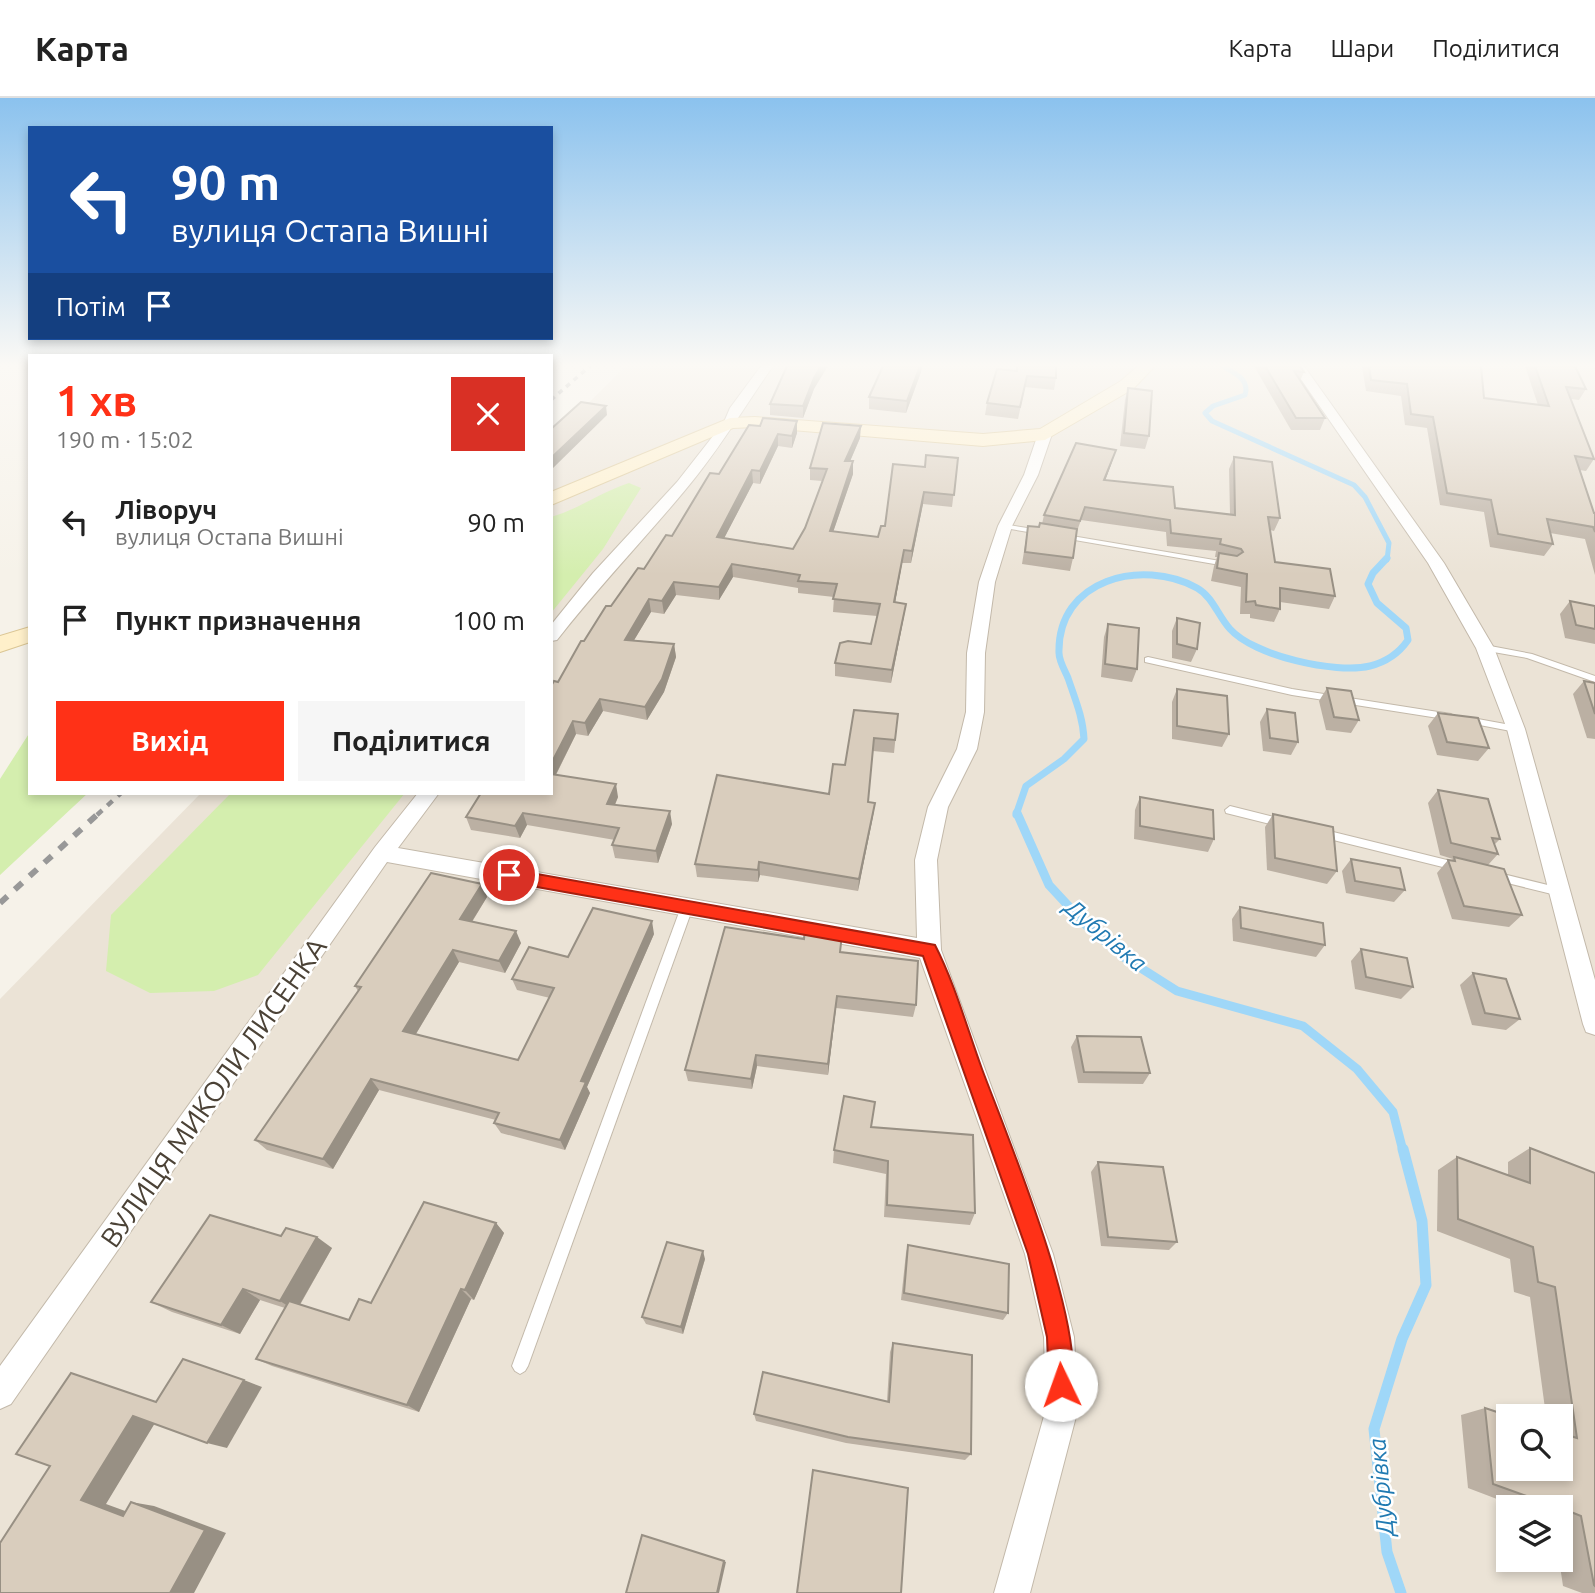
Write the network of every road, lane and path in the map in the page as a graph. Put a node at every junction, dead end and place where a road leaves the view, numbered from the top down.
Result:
1 (702, 436) edge
2 (721, 436) edge
3 (929, 436) edge
4 (1027, 436) edge
5 (1044, 436) edge
6 (1347, 436) edge
7 (553, 498) edge
8 (1005, 526) junction
9 (1045, 533) edge
10 (1058, 535) edge
11 (1231, 564) edge
12 (553, 634) edge
13 (28, 635) edge
14 (0, 644) edge
15 (1485, 648) junction
16 (1148, 660) dead end
17 (1595, 679) edge
18 (1516, 729) junction
19 (427, 795) edge
20 (1230, 810) dead end
21 (1296, 827) edge
22 (1309, 830) edge
23 (382, 853) junction
24 (1467, 869) edge
25 (1480, 873) edge
26 (1560, 892) junction
27 (687, 907) junction
28 (929, 950) junction
29 (1595, 1024) edge
30 (520, 1366) dead end
31 (0, 1393) edge
32 (1012, 1593) edge

1 - 7 main road
2 - 12 street
3 - 4 main road
5 - 8 street
6 - 15 street
8 - 9 lane
8 - 28 street
10 - 11 lane
13 - 14 main road
15 - 17 lane
15 - 18 street
16 - 18 lane
18 - 26 street
19 - 23 street, ВУЛИЦЯ МИКОЛИ ЛИСЕНКА
20 - 21 lane
22 - 24 lane
23 - 27 street
23 - 31 street, ВУЛИЦЯ МИКОЛИ ЛИСЕНКА
25 - 26 lane
26 - 29 street
27 - 28 street
27 - 30 lane
28 - 32 street

